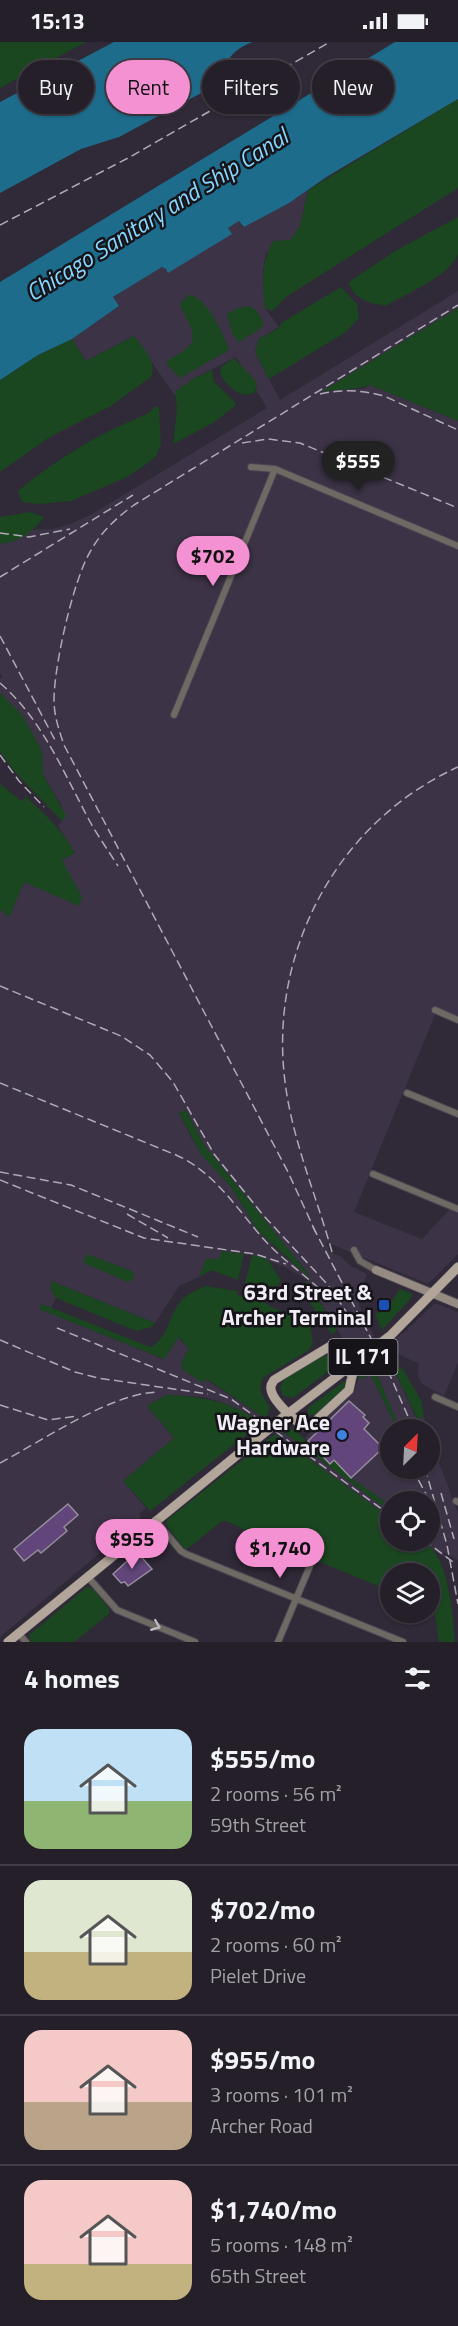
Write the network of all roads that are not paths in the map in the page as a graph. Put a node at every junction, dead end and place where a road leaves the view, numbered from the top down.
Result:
1 (251, 467) dead end
2 (275, 469) junction
3 (458, 546) edge
4 (174, 715) dead end
5 (435, 1010) dead end
6 (458, 1020) edge
7 (407, 1093) dead end
8 (458, 1114) edge
9 (373, 1174) dead end
10 (458, 1209) edge
11 (354, 1250) dead end
12 (458, 1267) edge
13 (376, 1270) joint
14 (432, 1293) junction
15 (458, 1304) edge
16 (435, 1397) dead end
17 (458, 1407) edge
18 (288, 1414) junction
19 (155, 1520) junction
20 (312, 1561) dead end
21 (87, 1576) junction
22 (296, 1599) junction
23 (18, 1634) junction
24 (181, 1639) edge
25 (8, 1642) edge
26 (26, 1642) edge
27 (195, 1642) edge
28 (278, 1642) edge
29 (403, 1642) edge

1 - 2 street
2 - 3 street
2 - 4 street
5 - 6 street
7 - 8 street
9 - 10 street
11 - 13 street
12 - 14 main road, IL 171
13 - 14 street
14 - 15 street
14 - 18 main road, IL 171
16 - 17 street
18 - 18 main road, bridge
18 - 19 main road, IL 171
19 - 21 main road, IL 171
19 - 22 street
20 - 22 street
21 - 23 main road, IL 171
21 -> 24 street
22 - 28 street
22 - 29 street
23 - 25 main road, IL 171
23 - 26 street
24 - 27 street

